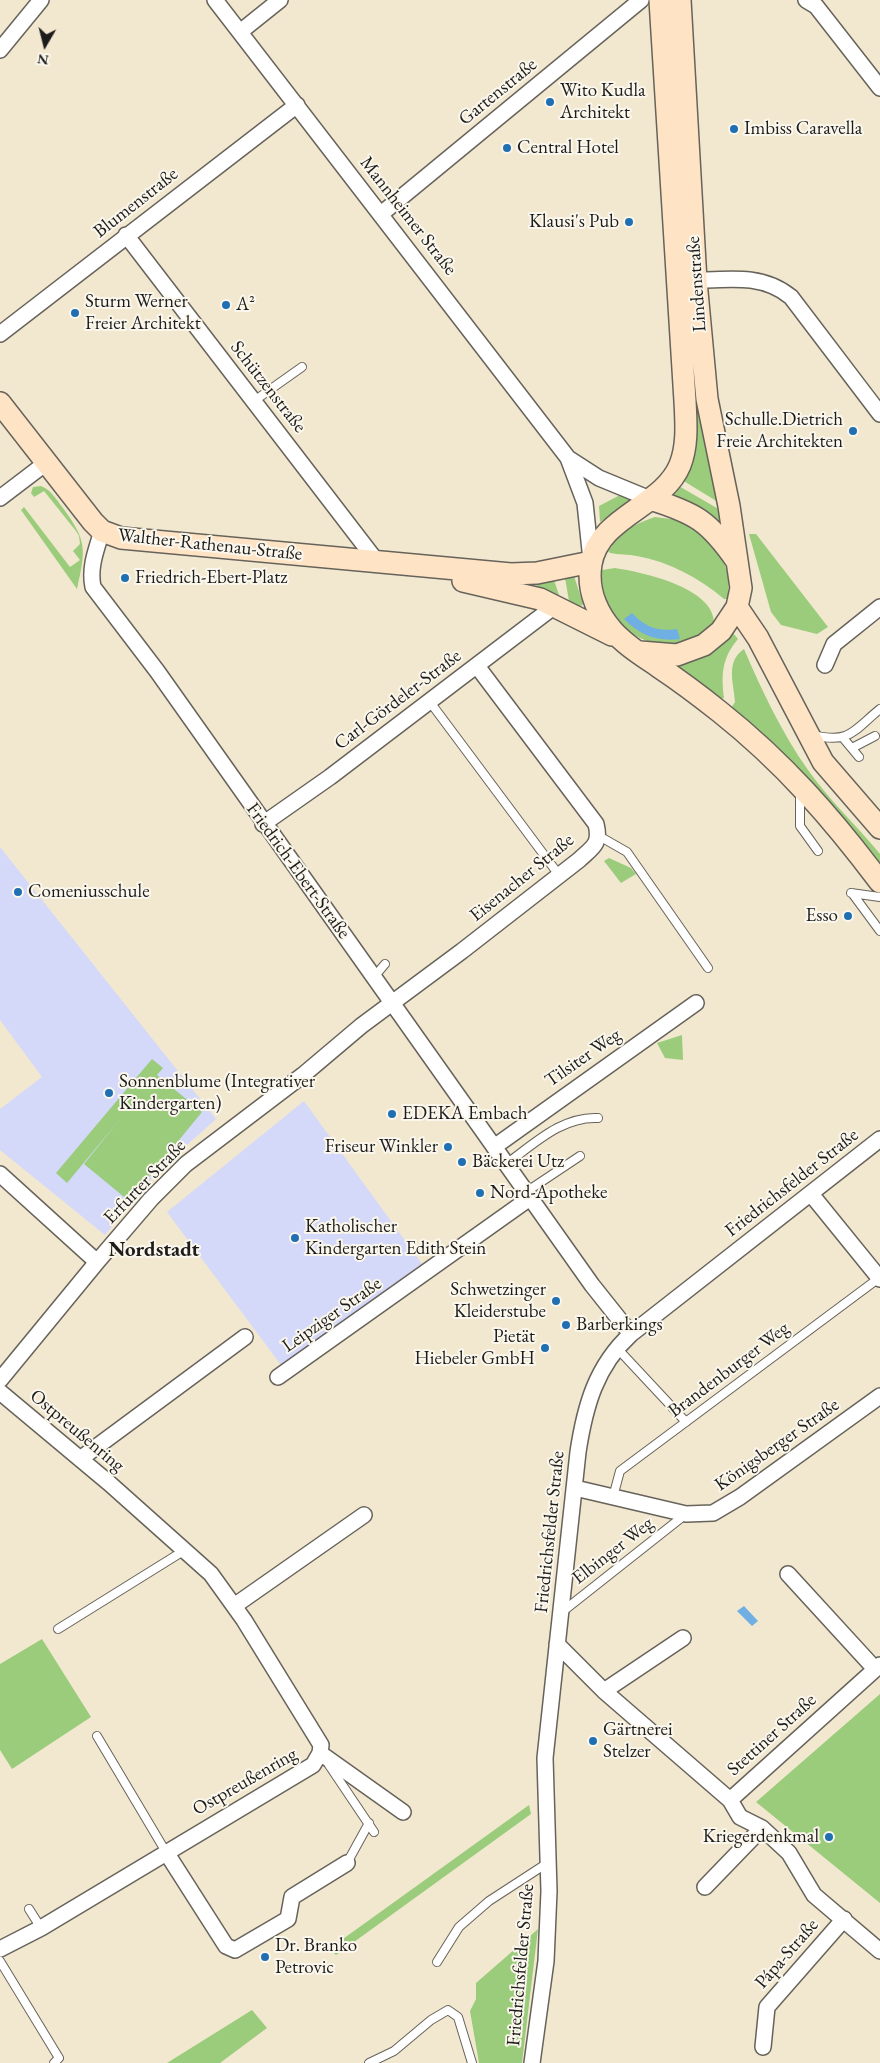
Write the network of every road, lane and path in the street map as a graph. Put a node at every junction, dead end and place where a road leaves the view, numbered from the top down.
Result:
1 (41, 0) edge
2 (215, 0) edge
3 (280, 0) edge
4 (641, 0) edge
5 (660, 0) edge
6 (680, 0) edge
7 (806, 0) edge
8 (240, 32) junction
9 (0, 50) edge
10 (880, 88) edge
11 (297, 105) junction
12 (381, 214) junction
13 (126, 235) junction
14 (687, 281) junction
15 (0, 334) edge
16 (302, 367) dead end
17 (254, 402) junction
18 (0, 404) edge
19 (880, 414) edge
20 (568, 458) junction
21 (46, 463) junction
22 (0, 498) edge
23 (650, 499) junction
24 (102, 531) junction
25 (591, 562) junction
26 (378, 563) junction
27 (739, 565) junction
28 (556, 605) junction
29 (880, 607) edge
30 (737, 608) junction
31 (631, 647) junction
32 (825, 665) dead end
33 (477, 666) junction
34 (430, 702) junction
35 (880, 709) edge
36 (807, 733) junction
37 (875, 736) dead end
38 (844, 739) junction
39 (852, 748) junction
40 (859, 757) dead end
41 (800, 784) junction
42 (263, 824) junction
43 (880, 828) edge
44 (599, 836) junction
45 (818, 851) dead end
46 (559, 875) junction
47 (880, 882) edge
48 (880, 897) edge
49 (880, 931) edge
50 (385, 964) dead end
51 (708, 968) dead end
52 (374, 977) junction
53 (393, 1004) junction
54 (696, 1004) dead end
55 (598, 1118) dead end
56 (880, 1139) edge
57 (494, 1147) junction
58 (580, 1156) dead end
59 (506, 1164) junction
60 (0, 1174) edge
61 (811, 1194) junction
62 (528, 1195) junction
63 (97, 1262) junction
64 (880, 1278) edge
65 (631, 1334) junction
66 (245, 1337) dead end
67 (616, 1347) junction
68 (278, 1377) dead end
69 (0, 1380) edge
70 (0, 1392) edge
71 (880, 1396) edge
72 (686, 1422) junction
73 (80, 1460) junction
74 (575, 1488) junction
75 (613, 1497) junction
76 (686, 1514) junction
77 (364, 1515) dead end
78 (185, 1550) junction
79 (788, 1574) dead end
80 (234, 1606) junction
81 (561, 1613) junction
82 (58, 1629) dead end
83 (683, 1638) dead end
84 (557, 1644) junction
85 (878, 1667) edge
86 (604, 1691) junction
87 (97, 1736) dead end
88 (320, 1753) junction
89 (730, 1800) junction
90 (403, 1812) dead end
91 (368, 1823) junction
92 (762, 1828) junction
93 (374, 1832) dead end
94 (166, 1852) junction
95 (549, 1862) junction
96 (347, 1863) joint
97 (705, 1887) dead end
98 (29, 1909) dead end
99 (844, 1919) junction
100 (41, 1928) junction
101 (0, 1950) edge
102 (880, 1951) edge
103 (0, 1961) edge
104 (436, 1962) dead end
105 (763, 2047) dead end
106 (54, 2063) edge
107 (369, 2063) edge
108 (472, 2063) edge
109 (532, 2063) edge

1 - 9 street
2 - 8 street, Mannheimer Straße
3 - 8 street
4 - 12 street, Gartenstraße
5 - 14 main road, Lindenstraße
6 - 14 main road, Lindenstraße
7 - 10 street
8 - 11 street, Mannheimer Straße
11 - 12 street, Mannheimer Straße
11 - 13 street, Blumenstraße
12 - 20 street, Mannheimer Straße
13 - 15 street, Blumenstraße
13 - 17 street, Schützenstraße
14 - 19 street
14 - 23 main road, Lindenstraße
14 - 27 main road, Lindenstraße
16 - 17 lane
17 - 26 street, Schützenstraße
18 - 21 main road
20 - 23 street, Mannheimer Straße
20 - 25 street, Mannheimer Straße
21 - 22 street
21 - 24 main road
23 - 25 main road
23 - 27 main road
24 - 26 main road, Walther-Rathenau-Straße
24 - 42 street, Friedrich-Ebert-Straße
25 - 26 main road, Walther-Rathenau-Straße
25 - 31 main road
26 - 28 main road, Walther-Rathenau-Straße
27 - 30 main road
28 - 31 main road, Walther-Rathenau-Straße
28 - 33 street, Carl-Gördeler-Straße
29 - 32 street
30 - 31 main road
30 - 36 main road
31 - 41 main road
33 - 34 street, Carl-Gördeler-Straße
33 - 44 street, Eisenacher Straße
34 - 42 street, Carl-Gördeler-Straße
34 - 46 lane
35 - 38 lane
36 - 38 lane
36 - 43 main road
37 - 39 lane
38 - 39 lane
39 - 40 lane
41 - 45 lane
41 - 47 main road
42 - 52 street, Friedrich-Ebert-Straße
44 - 46 street, Eisenacher Straße
44 - 51 lane
46 - 53 street, Eisenacher Straße
48 - 49 lane
50 - 52 lane
52 - 53 street, Friedrich-Ebert-Straße
53 - 57 street, Friedrich-Ebert-Straße
53 - 63 street, Erfurter Straße
54 - 57 street, Tilsiter Weg
55 - 59 lane
56 - 61 street, Friedrichsfelder Straße
57 - 59 street, Friedrich-Ebert-Straße
58 - 62 lane
59 - 62 street, Friedrich-Ebert-Straße
60 - 63 street
61 - 64 street
61 - 65 street, Friedrichsfelder Straße
62 - 65 street, Friedrich-Ebert-Straße
62 - 68 street, Leipziger Straße
63 - 69 street, Erfurter Straße
64 - 72 lane, Brandenburger Weg
65 - 67 street, Friedrichsfelder Straße
66 - 73 street
67 - 72 lane
67 - 74 street, Friedrichsfelder Straße
70 - 73 street, Ostpreußenring
71 - 76 street, Königsberger Straße
72 - 75 lane, Brandenburger Weg
73 - 78 street, Ostpreußenring
74 - 75 street, Königsberger Straße
74 - 81 street, Friedrichsfelder Straße
75 - 76 street, Königsberger Straße
76 - 81 lane, Elbinger Weg
77 - 80 street
78 - 80 street, Ostpreußenring
78 - 82 lane
79 - 85 street, Stettiner Straße
80 - 88 street, Ostpreußenring
81 - 84 street, Friedrichsfelder Straße
83 - 86 street
84 - 86 street, Stettiner Straße
84 - 95 street, Friedrichsfelder Straße
85 - 89 street, Stettiner Straße
86 - 89 street, Stettiner Straße
87 - 94 lane
88 - 90 street
88 - 91 lane
88 - 94 street, Ostpreußenring
89 - 92 street, Pápa-Straße
91 - 93 lane
91 - 96 lane
92 - 97 street
92 - 99 street, Pápa-Straße
94 - 96 street
94 - 100 street, Ostpreußenring
95 - 104 lane
95 - 109 street, Friedrichsfelder Straße
98 - 100 lane
99 - 102 street, Pápa-Straße
99 - 105 street, Pápa-Straße
100 - 101 street, Ostpreußenring
103 - 106 lane
107 - 108 lane

